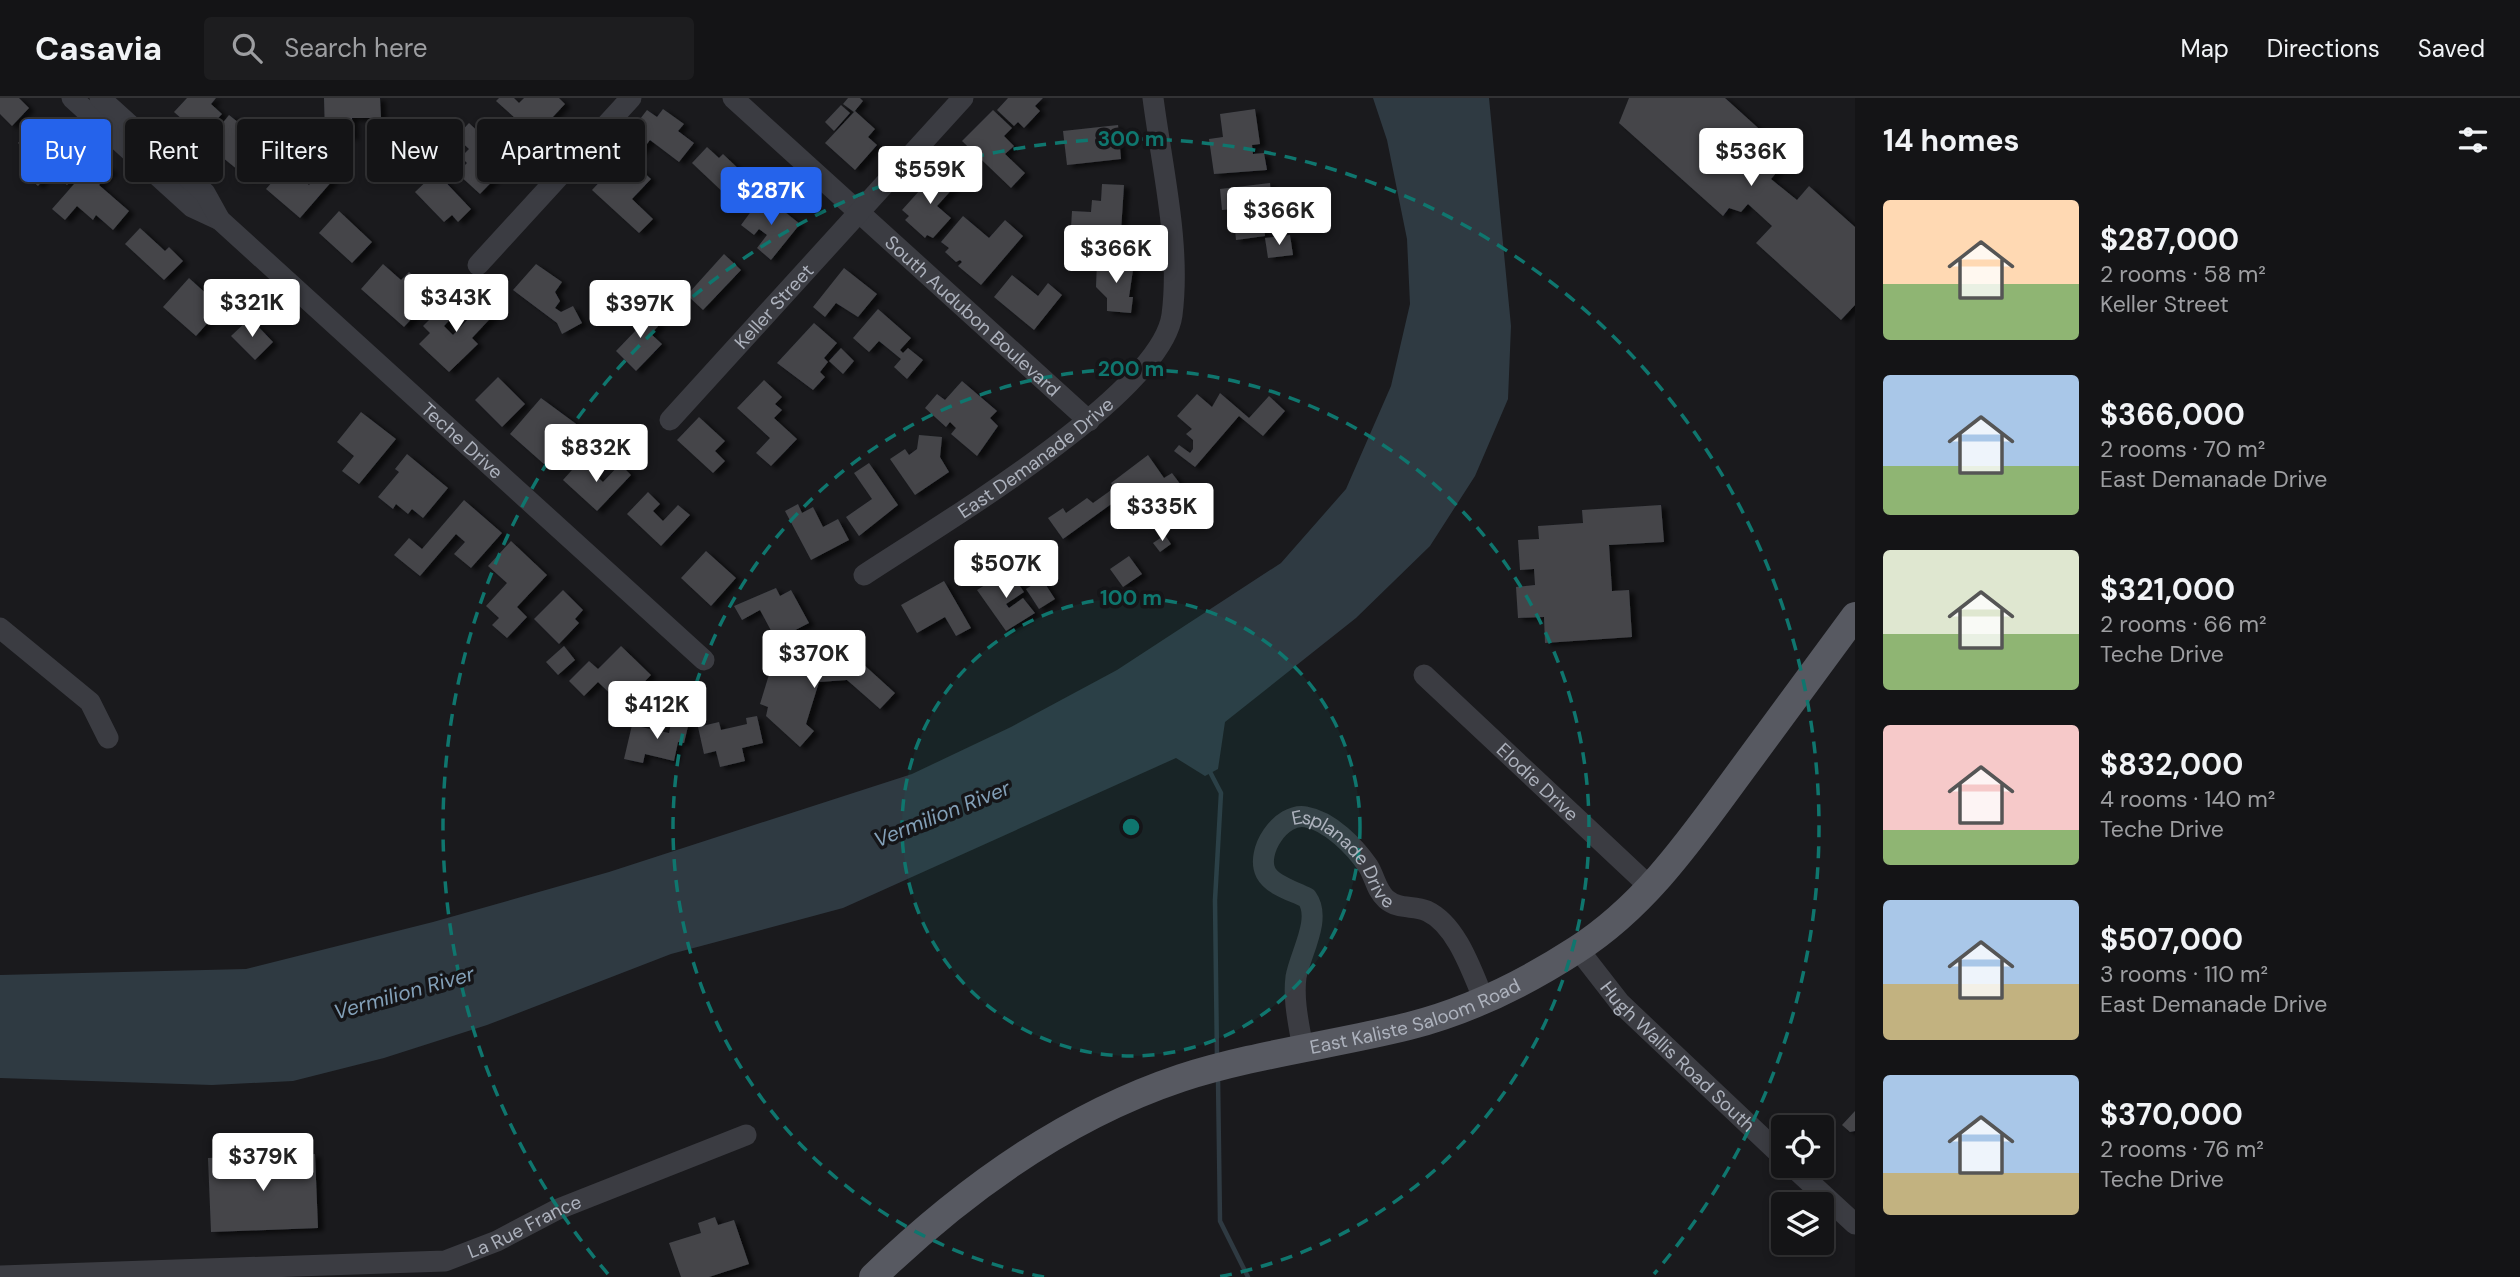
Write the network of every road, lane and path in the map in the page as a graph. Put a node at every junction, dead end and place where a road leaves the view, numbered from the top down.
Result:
1 (72, 98) edge
2 (100, 98) edge
3 (631, 98) edge
4 (733, 98) edge
5 (962, 98) edge
6 (1153, 98) edge
7 (859, 212) junction
8 (220, 220) junction
9 (478, 265) dead end
10 (670, 420) dead end
11 (1089, 421) junction
12 (863, 575) dead end
13 (1855, 616) edge
14 (0, 628) edge
15 (704, 660) dead end
16 (1424, 674) dead end
17 (108, 738) dead end
18 (1650, 887) junction
19 (1578, 949) junction
20 (1484, 1000) junction
21 (1303, 1049) junction
22 (746, 1135) dead end
23 (1771, 1146) edge
24 (1805, 1178) edge
25 (1855, 1224) edge
26 (447, 1269) edge
27 (127, 1275) edge
28 (0, 1276) edge
29 (873, 1277) edge

1 - 8 street, Teche Drive
2 - 8 street, Teche Drive
3 - 9 street
4 - 7 street, South Audubon Boulevard
5 - 7 street, Keller Street
6 - 11 street, East Demanade Drive
7 - 10 street, Keller Street
7 - 11 street, South Audubon Boulevard
8 - 15 street, Teche Drive
11 - 12 street, East Demanade Drive
13 - 18 main road, East Kaliste Saloom Road
14 - 17 street
16 - 18 street, Elodie Drive
18 - 19 main road, East Kaliste Saloom Road
19 - 20 main road, East Kaliste Saloom Road
19 - 23 street, Hugh Wallis Road South
20 - 21 main road, East Kaliste Saloom Road
20 - 21 street, Esplanade Drive
21 - 29 main road, East Kaliste Saloom Road
22 - 26 street, La Rue France
24 - 25 street
26 - 27 street, La Rue France
27 - 28 street, La Rue France

